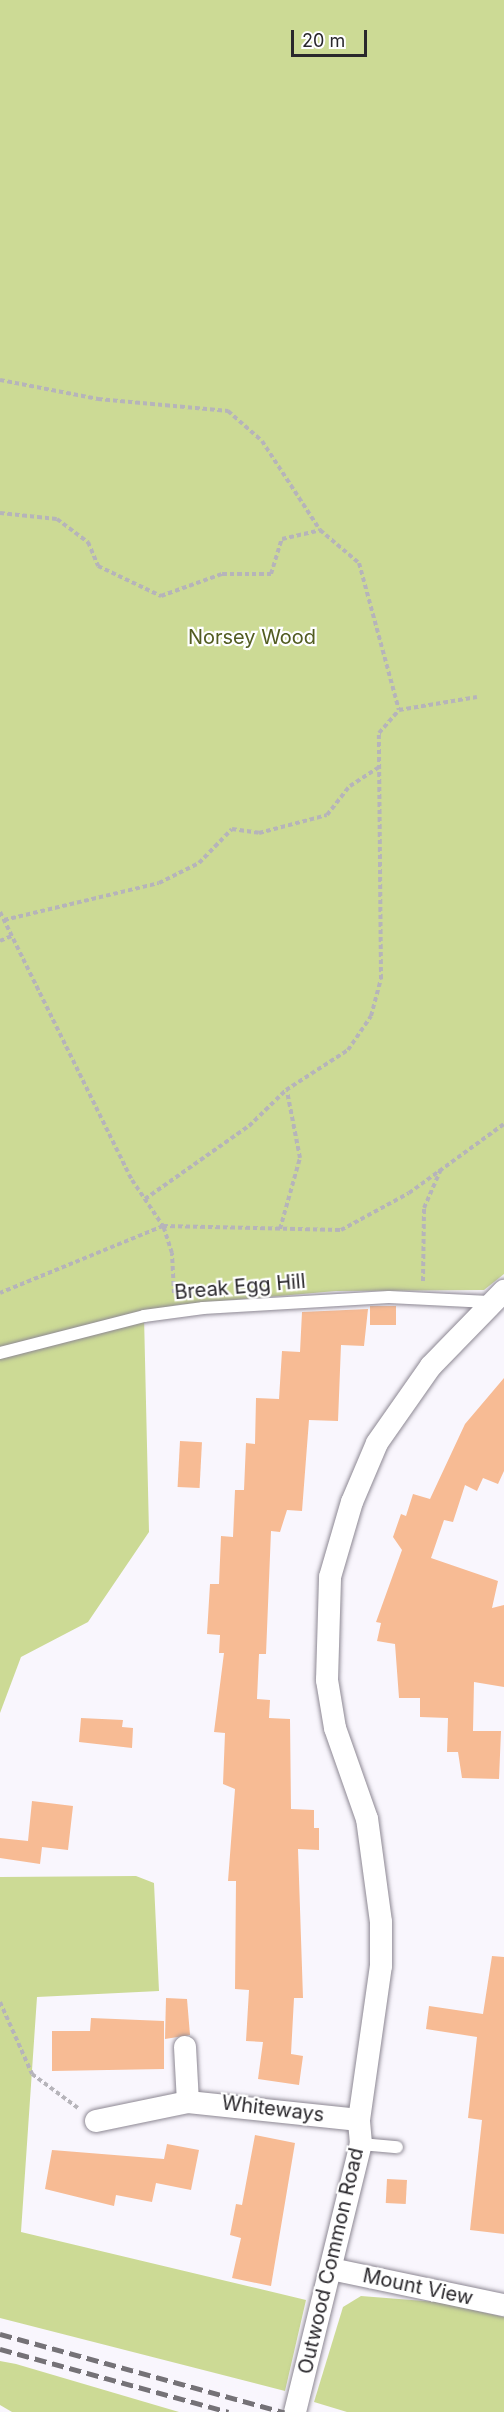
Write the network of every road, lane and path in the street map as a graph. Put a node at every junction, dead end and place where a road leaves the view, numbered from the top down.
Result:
1 (0, 380) edge
2 (0, 513) edge
3 (320, 530) junction
4 (477, 697) dead end
5 (399, 710) junction
6 (379, 766) junction
7 (0, 912) edge
8 (4, 920) junction
9 (12, 936) junction
10 (0, 942) edge
11 (286, 1090) junction
12 (504, 1124) edge
13 (443, 1166) junction
14 (145, 1199) junction
15 (163, 1226) junction
16 (280, 1229) junction
17 (423, 1290) dead end
18 (0, 1293) edge
19 (496, 1297) edge
20 (175, 1312) junction
21 (0, 1353) edge
22 (0, 2002) edge
23 (185, 2048) dead end
24 (188, 2102) junction
25 (359, 2120) junction
26 (96, 2121) joint
27 (361, 2144) junction
28 (397, 2147) dead end
29 (331, 2269) junction
30 (504, 2305) edge
31 (296, 2408) edge

1 - 3 path
2 - 3 path
3 - 5 path
4 - 5 path
5 - 6 path
6 - 8 path
6 - 11 path
7 - 8 path
8 - 9 path
9 - 10 path
9 - 14 path
11 - 14 path
11 - 16 path
12 - 13 path
13 - 16 path
13 - 17 path
14 - 15 path
15 - 16 path
15 - 18 path
15 - 20 path
19 - 20 lane, Break Egg Hill
19 - 25 street, Outwood Common Road
20 - 21 lane, Break Egg Hill
22 - 26 path
23 - 24 street
24 - 25 street, Whiteways
24 - 26 street, Whiteways
25 - 27 street, Outwood Common Road
27 - 28 lane
27 - 29 street, Outwood Common Road
29 - 30 street, Mount View
29 - 31 street, Outwood Common Road

